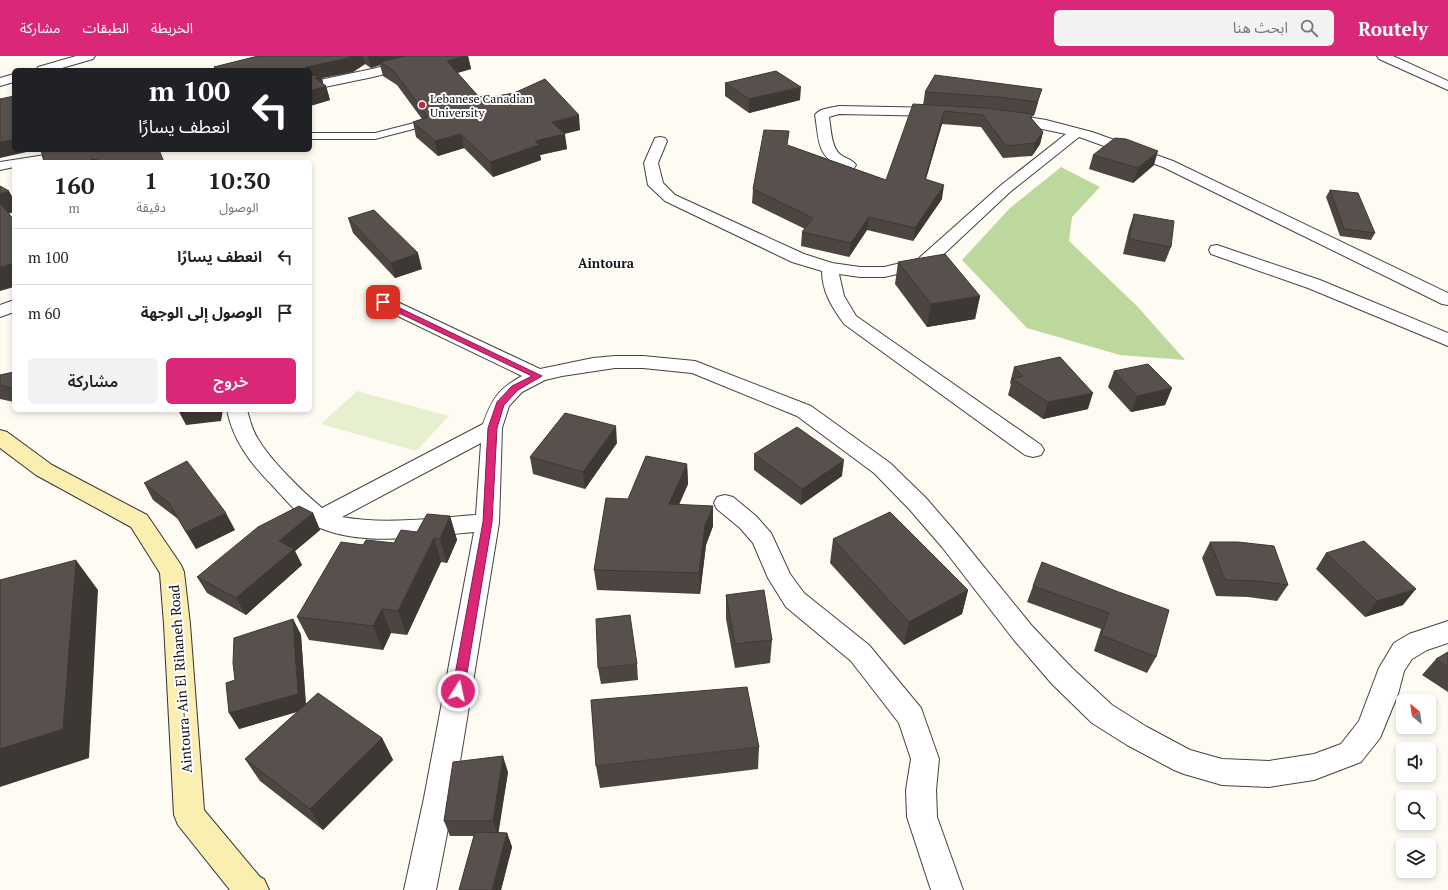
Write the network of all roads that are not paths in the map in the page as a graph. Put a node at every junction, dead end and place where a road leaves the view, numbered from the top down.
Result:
1 (89, 56) edge
2 (438, 56) edge
3 (1383, 56) edge
4 (49, 68) edge
5 (12, 79) edge
6 (0, 82) edge
7 (312, 86) edge
8 (1448, 86) edge
9 (957, 113) edge
10 (987, 115) edge
11 (418, 125) edge
12 (1076, 133) junction
13 (312, 136) edge
14 (660, 141) dead end
15 (94, 152) edge
16 (36, 160) edge
17 (12, 163) edge
18 (849, 165) edge
19 (0, 166) edge
20 (1217, 250) dead end
21 (830, 268) junction
22 (1448, 300) edge
23 (383, 302) dead end
24 (12, 306) edge
25 (0, 312) edge
26 (1448, 340) edge
27 (538, 376) junction
28 (237, 412) edge
29 (492, 428) junction
30 (0, 437) edge
31 (1033, 450) dead end
32 (725, 503) dead end
33 (320, 519) junction
34 (488, 522) junction
35 (1448, 632) edge
36 (253, 890) edge
37 (420, 890) edge
38 (947, 890) edge

1 - 4 street
2 - 7 street
3 - 8 street
5 - 6 street
9 - 18 street
10 - 12 street
11 - 13 lane
12 - 21 street
12 - 22 street
14 - 21 street
15 - 16 street
17 - 19 street
20 - 26 street
21 - 31 street
23 - 27 street
24 - 25 street
27 - 29 street
27 - 35 street
28 - 33 street
29 - 33 street
29 - 34 street
30 - 36 main road, Aintoura-Ain El Rihaneh Road
32 - 38 street
33 - 34 street
34 - 37 street

